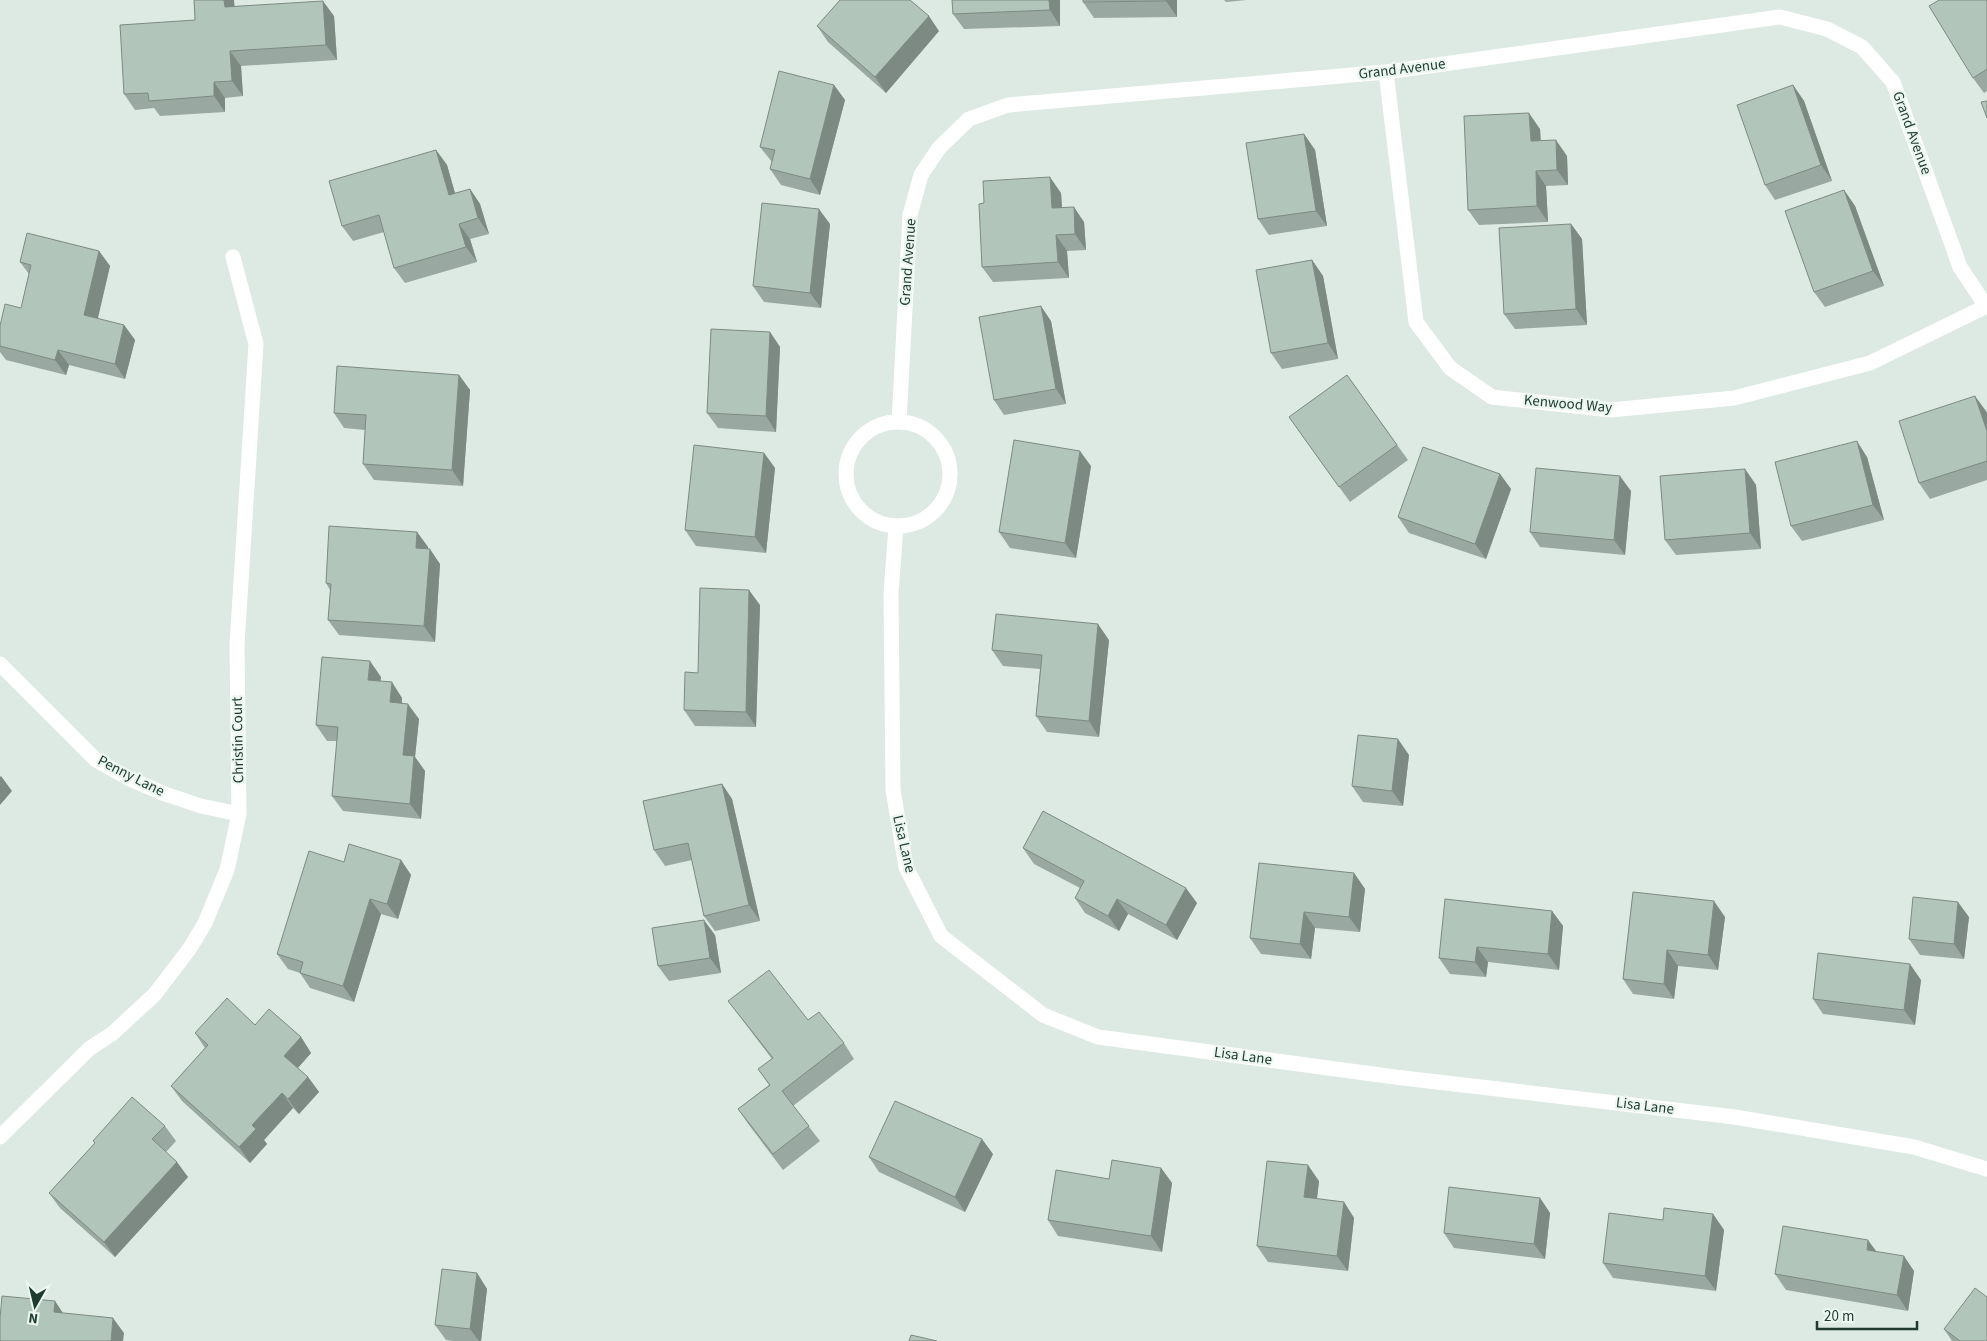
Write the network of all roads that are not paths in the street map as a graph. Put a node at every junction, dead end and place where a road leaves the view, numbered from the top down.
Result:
1 (1386, 72) junction
2 (232, 257) dead end
3 (1987, 306) edge
4 (899, 422) junction
5 (896, 526) junction
6 (0, 664) edge
7 (239, 814) junction
8 (0, 1137) edge
9 (1987, 1169) edge

1 - 3 street, Grand Avenue
1 - 3 street, Kenwood Way
1 - 4 street, Grand Avenue
2 - 7 street, Christin Court
4 - 5 street
4 - 5 street
5 - 9 street, Lisa Lane
6 - 7 street, Penny Lane
7 - 8 street, Christin Court

